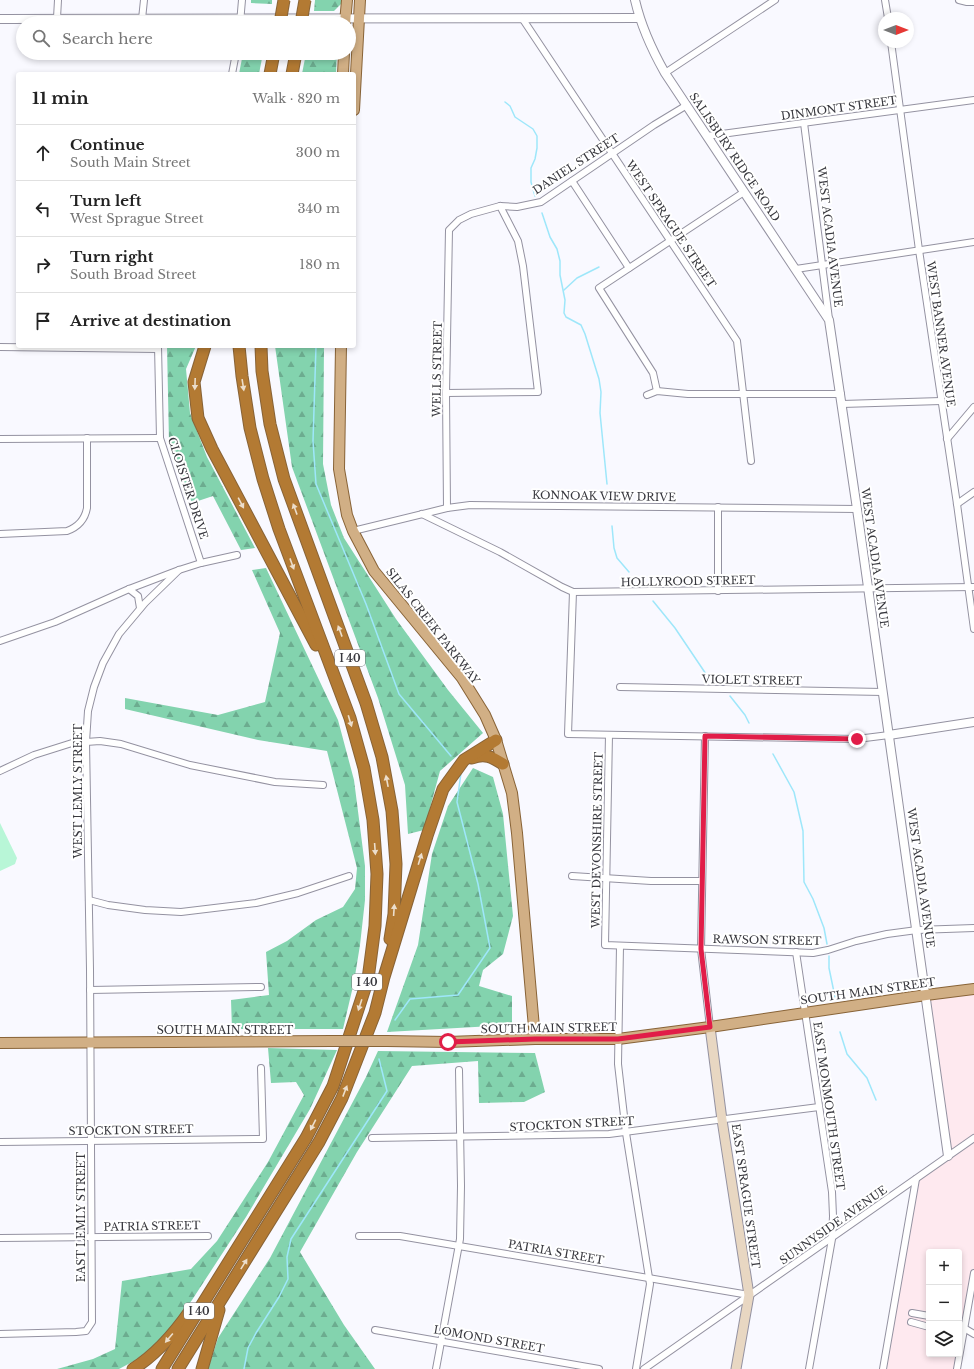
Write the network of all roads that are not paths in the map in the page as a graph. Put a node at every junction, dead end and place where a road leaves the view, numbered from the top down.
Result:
1 (58, 0) edge
2 (144, 0) edge
3 (242, 0) edge
4 (284, 0) edge
5 (305, 0) edge
6 (347, 0) edge
7 (360, 0) edge
8 (635, 0) edge
9 (775, 0) edge
10 (885, 0) edge
11 (959, 0) edge
12 (974, 2) edge
13 (887, 12) edge
14 (57, 16) edge
15 (142, 16) edge
16 (240, 16) edge
17 (281, 16) edge
18 (302, 16) edge
19 (345, 16) edge
20 (0, 18) edge
21 (16, 18) edge
22 (522, 18) junction
23 (639, 18) junction
24 (358, 19) junction
25 (892, 48) edge
26 (235, 60) edge
27 (273, 60) edge
28 (295, 60) edge
29 (344, 60) edge
30 (232, 72) edge
31 (270, 72) edge
32 (292, 72) edge
33 (343, 72) edge
34 (356, 72) edge
35 (665, 73) junction
36 (974, 100) edge
37 (687, 105) junction
38 (901, 110) junction
39 (804, 123) junction
40 (707, 136) junction
41 (612, 153) junction
42 (572, 181) junction
43 (744, 192) junction
44 (500, 206) junction
45 (449, 230) joint
46 (671, 241) junction
47 (974, 242) edge
48 (919, 250) junction
49 (823, 264) junction
50 (629, 268) junction
51 (796, 268) junction
52 (829, 320) junction
53 (0, 347) edge
54 (16, 347) edge
55 (158, 348) edge
56 (203, 348) edge
57 (239, 348) edge
58 (260, 348) edge
59 (341, 348) edge
60 (657, 391) junction
61 (446, 393) junction
62 (841, 394) junction
63 (647, 395) dead end
64 (744, 395) junction
65 (941, 402) junction
66 (842, 404) junction
67 (974, 407) edge
68 (87, 438) junction
69 (160, 438) junction
70 (0, 439) edge
71 (947, 439) junction
72 (751, 461) dead end
73 (974, 492) edge
74 (957, 504) junction
75 (447, 508) junction
76 (718, 508) junction
77 (857, 509) junction
78 (422, 514) junction
79 (353, 531) junction
80 (0, 534) edge
81 (237, 555) dead end
82 (201, 563) junction
83 (179, 570) junction
84 (971, 587) edge
85 (868, 588) junction
86 (129, 589) junction
87 (718, 591) junction
88 (573, 592) junction
89 (140, 608) junction
90 (974, 629) edge
91 (0, 641) edge
92 (337, 685) junction
93 (620, 687) dead end
94 (883, 692) junction
95 (974, 722) edge
96 (609, 735) junction
97 (889, 735) junction
98 (705, 736) junction
99 (496, 740) junction
100 (86, 742) junction
101 (464, 760) junction
102 (503, 764) junction
103 (0, 771) edge
104 (323, 784) dead end
105 (349, 876) dead end
106 (572, 876) dead end
107 (606, 878) junction
108 (702, 881) junction
109 (89, 900) junction
110 (974, 928) edge
111 (917, 930) junction
112 (606, 945) joint
113 (620, 946) junction
114 (701, 949) junction
115 (796, 952) junction
116 (384, 977) junction
117 (261, 987) dead end
118 (974, 989) edge
119 (90, 990) junction
120 (926, 995) junction
121 (806, 1012) junction
122 (710, 1027) junction
123 (535, 1039) junction
124 (618, 1039) junction
125 (90, 1042) junction
126 (0, 1043) edge
127 (261, 1068) dead end
128 (458, 1070) dead end
129 (819, 1107) junction
130 (722, 1120) junction
131 (626, 1133) junction
132 (460, 1137) junction
133 (372, 1138) dead end
134 (974, 1138) edge
135 (91, 1141) junction
136 (0, 1142) edge
137 (948, 1156) junction
138 (916, 1179) junction
139 (208, 1236) dead end
140 (359, 1236) dead end
141 (91, 1237) junction
142 (0, 1238) edge
143 (832, 1239) junction
144 (458, 1246) junction
145 (236, 1252) junction
146 (974, 1273) edge
147 (649, 1278) junction
148 (749, 1295) junction
149 (223, 1297) junction
150 (912, 1313) dead end
151 (926, 1315) edge
152 (911, 1322) dead end
153 (926, 1326) edge
154 (962, 1329) edge
155 (375, 1330) dead end
156 (0, 1334) edge
157 (974, 1334) edge
158 (441, 1341) junction
159 (958, 1357) edge
160 (133, 1369) edge
161 (162, 1369) edge
162 (178, 1369) edge
163 (202, 1369) edge
164 (436, 1369) edge
165 (599, 1369) edge
166 (636, 1369) edge
167 (644, 1369) edge
168 (736, 1369) edge
169 (809, 1369) edge
170 (883, 1369) edge
171 (957, 1369) edge

1 - 14 street
2 - 15 street
3 - 16 street
4 - 17 highway, bridge
5 - 18 highway, bridge
6 - 19 main road
7 - 24 main road
8 - 23 street, SALISBURY RIDGE ROAD
9 - 35 street
10 - 13 street
11 - 12 street
20 - 21 street
22 - 23 street
22 - 24 street
22 - 41 street, WEST SPRAGUE STREET
23 - 35 street, SALISBURY RIDGE ROAD
24 - 34 main road
25 - 38 street, WEST BANNER AVENUE
26 - 30 street
27 - 31 highway
28 - 32 highway
29 - 33 main road
35 - 37 street, SALISBURY RIDGE ROAD
36 - 38 street, DINMONT STREET
37 - 40 street, SALISBURY RIDGE ROAD
37 - 41 street, DANIEL STREET
38 - 39 street, DINMONT STREET
38 - 48 street, WEST BANNER AVENUE
39 - 40 street, DINMONT STREET
39 - 49 street, WEST ACADIA AVENUE
40 - 43 street, SALISBURY RIDGE ROAD
41 - 42 street, DANIEL STREET
41 - 46 street, WEST SPRAGUE STREET
42 - 44 street, DANIEL STREET
42 - 50 street
43 - 46 street
43 - 51 street, SALISBURY RIDGE ROAD
44 - 45 street, DANIEL STREET
44 - 61 street
45 - 61 street, WELLS STREET
46 - 50 street
46 - 64 street, WEST SPRAGUE STREET
47 - 48 street
48 - 49 street
48 - 65 street, WEST BANNER AVENUE
49 - 51 street
49 - 52 street, WEST ACADIA AVENUE
50 - 60 street
51 - 52 street, SALISBURY RIDGE ROAD
52 - 62 street, WEST ACADIA AVENUE
53 - 54 street
55 - 69 street, CLOISTER DRIVE
56 -> 92 highway
57 -> 92 highway, I 40
116 -> 58 highway, I 40
59 - 79 main road, SILAS CREEK PARKWAY
60 - 63 street
60 - 64 street
61 - 75 street, WELLS STREET
62 - 64 street
62 - 66 street, WEST ACADIA AVENUE
64 - 72 street, WEST SPRAGUE STREET
65 - 66 street
65 - 71 street, WEST BANNER AVENUE
66 - 77 street, WEST ACADIA AVENUE
67 - 71 street
68 - 69 street
68 - 70 street
68 - 80 street
69 - 82 street, CLOISTER DRIVE
71 - 74 street, WEST BANNER AVENUE
73 - 74 street
74 - 84 street, WEST BANNER AVENUE
75 - 76 street, KONNOAK VIEW DRIVE
75 - 78 street, KONNOAK VIEW DRIVE
76 - 77 street, KONNOAK VIEW DRIVE
76 - 87 street
77 - 85 street, WEST ACADIA AVENUE
78 - 79 street, KONNOAK VIEW DRIVE
78 - 88 street, HOLLYROOD STREET
79 - 99 main road, SILAS CREEK PARKWAY
81 - 82 street
82 - 83 street
83 - 86 street
83 - 89 street, WEST LEMLY STREET
84 - 85 street, HOLLYROOD STREET
84 - 90 street, WEST BANNER AVENUE
85 - 87 street, HOLLYROOD STREET
85 - 94 street, WEST ACADIA AVENUE
86 - 89 street
86 - 91 street
87 - 88 street, HOLLYROOD STREET
88 - 96 street
89 - 100 street, WEST LEMLY STREET
92 -> 145 highway, I 40
93 - 94 street, VIOLET STREET
94 - 97 street, WEST ACADIA AVENUE
95 - 97 street
96 - 98 street
96 - 107 street, WEST DEVONSHIRE STREET
97 - 98 street
97 - 111 street, WEST ACADIA AVENUE
98 - 108 street
99 - 101 highway
99 - 102 main road, SILAS CREEK PARKWAY
100 - 103 street
100 - 104 street
100 - 109 street, WEST LEMLY STREET
101 - 102 highway
116 -> 101 highway
102 - 123 main road, SILAS CREEK PARKWAY
105 - 109 street
106 - 107 street
107 - 108 street
107 - 112 street, WEST DEVONSHIRE STREET
108 - 114 street
109 - 119 street, WEST LEMLY STREET
110 - 111 street, RAWSON STREET
111 - 115 street, RAWSON STREET
111 - 120 street, WEST ACADIA AVENUE
112 - 113 street, RAWSON STREET
113 - 114 street, RAWSON STREET
113 - 124 street
114 - 115 street, RAWSON STREET
114 - 122 street
115 - 121 street, EAST MONMOUTH STREET
149 -> 116 highway, I 40
117 - 119 street
118 - 120 main road, SOUTH MAIN STREET
119 - 125 street, WEST LEMLY STREET
120 - 121 main road, SOUTH MAIN STREET
120 - 137 street, WEST ACADIA AVENUE
121 - 122 main road, SOUTH MAIN STREET
121 - 129 street, EAST MONMOUTH STREET
122 - 124 main road, SOUTH MAIN STREET
122 - 130 main road, EAST SPRAGUE STREET
123 - 124 main road, SOUTH MAIN STREET
123 - 125 main road, SOUTH MAIN STREET, bridge
124 - 131 street
125 - 126 main road, SOUTH MAIN STREET
125 - 135 street, EAST LEMLY STREET
127 - 135 street, STOCKTON STREET
128 - 132 street
129 - 130 street, STOCKTON STREET
129 - 143 street, EAST MONMOUTH STREET
130 - 131 street, STOCKTON STREET
130 - 148 main road, EAST SPRAGUE STREET
131 - 132 street, STOCKTON STREET
131 - 147 street
132 - 133 street, STOCKTON STREET
132 - 144 street
134 - 137 street, SUNNYSIDE AVENUE
135 - 136 street, STOCKTON STREET
135 - 141 street, EAST LEMLY STREET
137 - 138 street, SUNNYSIDE AVENUE
138 - 143 street, SUNNYSIDE AVENUE
138 - 170 street
139 - 141 street, PATRIA STREET
140 - 144 street, PATRIA STREET
141 - 142 street, PATRIA STREET
141 - 156 street, EAST LEMLY STREET
143 - 148 street, SUNNYSIDE AVENUE
143 - 169 street, EAST MONMOUTH STREET
144 - 147 street, PATRIA STREET
144 - 158 street
145 -> 160 highway
145 - 161 highway, I 40
146 - 154 street
147 - 148 street, PATRIA STREET
147 - 166 street
148 - 167 street, SUNNYSIDE AVENUE
148 - 168 main road, EAST SPRAGUE STREET
149 - 162 highway, I 40
149 - 163 highway
150 - 151 street
152 - 153 street
154 - 157 street
155 - 158 street, LOMOND STREET
158 - 164 street
158 - 165 street, LOMOND STREET
159 - 171 street

